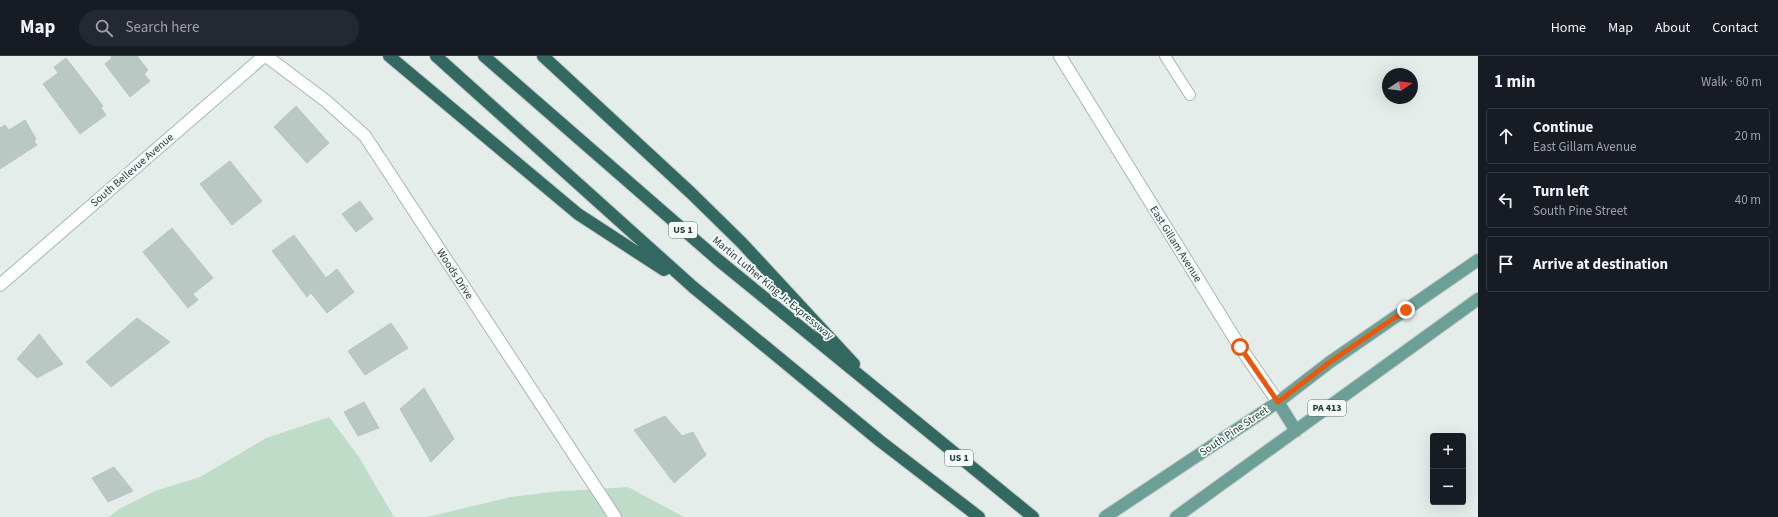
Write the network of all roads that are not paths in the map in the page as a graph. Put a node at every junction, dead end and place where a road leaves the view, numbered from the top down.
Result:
1 (265, 56) edge
2 (389, 56) edge
3 (436, 56) edge
4 (484, 56) edge
5 (543, 56) edge
6 (1060, 56) edge
7 (1165, 56) edge
8 (1190, 95) dead end
9 (1478, 260) edge
10 (0, 285) edge
11 (692, 287) junction
12 (1478, 299) edge
13 (886, 398) junction
14 (1278, 402) junction
15 (1296, 431) junction
16 (1109, 514) edge
17 (615, 517) edge
18 (979, 517) edge
19 (1033, 517) edge
20 (1176, 517) edge

1 - 10 street, South Bellevue Avenue
1 - 17 street, Woods Drive
2 - 11 highway
3 - 11 highway
4 - 13 highway, Martin Luther King Jr. Expressway / US 1
5 - 13 highway
6 - 14 street, East Gillam Avenue
7 - 8 lane
9 - 14 main road, South Pine Street
11 - 18 highway
12 - 15 main road, PA 413
13 - 19 highway, Martin Luther King Jr. Expressway / US 1
14 - 15 main road, East Gillam Avenue
14 - 16 main road, South Pine Street
15 - 20 main road, PA 413

